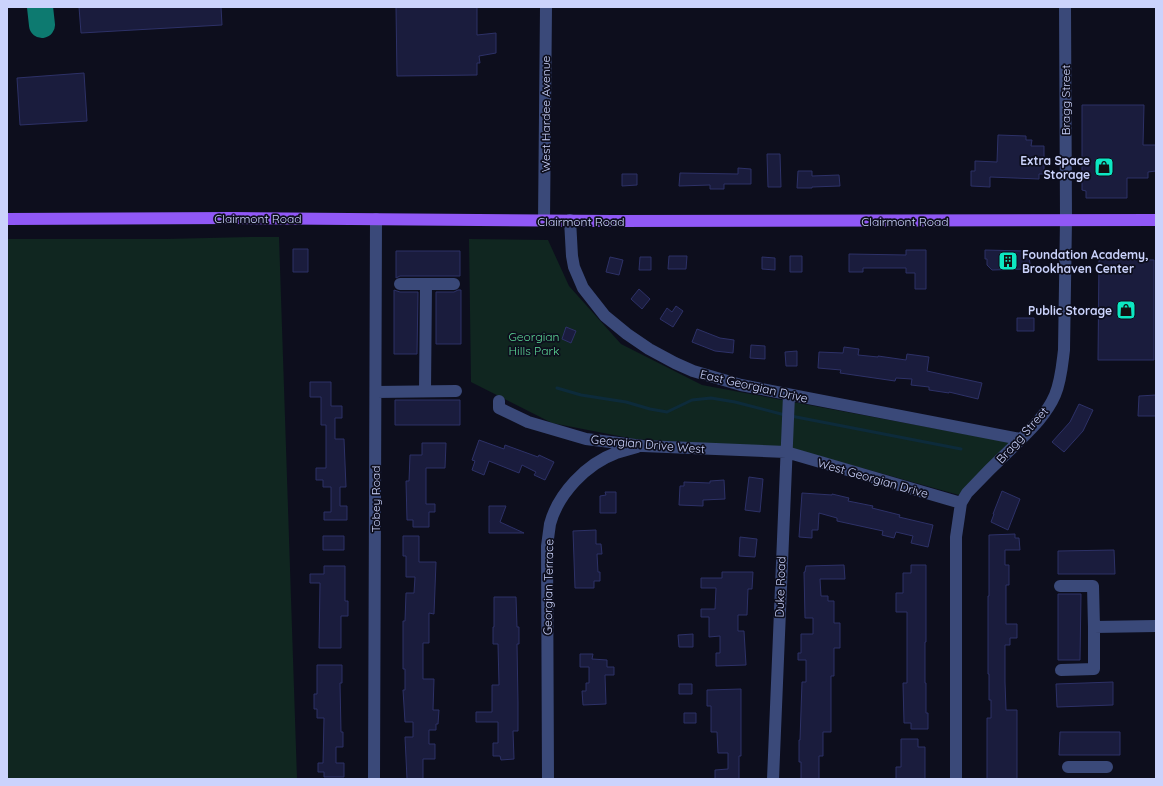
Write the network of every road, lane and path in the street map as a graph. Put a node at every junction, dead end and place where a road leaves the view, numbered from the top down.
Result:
1 (546, 7) edge
2 (1065, 7) edge
3 (7, 218) edge
4 (376, 219) junction
5 (544, 220) junction
6 (570, 220) junction
7 (1066, 220) junction
8 (1156, 220) edge
9 (400, 284) dead end
10 (426, 284) junction
11 (454, 284) dead end
12 (425, 391) junction
13 (456, 391) dead end
14 (376, 392) junction
15 (788, 395) junction
16 (499, 401) dead end
17 (1020, 440) junction
18 (643, 446) junction
19 (786, 452) junction
20 (961, 503) junction
21 (1060, 586) dead end
22 (1156, 626) edge
23 (1094, 627) junction
24 (1061, 670) dead end
25 (1068, 767) dead end
26 (1107, 767) dead end
27 (1093, 773) edge
28 (374, 779) edge
29 (548, 779) edge
30 (773, 779) edge
31 (956, 779) edge

1 - 5 street, West Hardee Avenue
2 - 7 street, Bragg Street
3 - 4 main road, Clairmont Road
4 - 5 main road, Clairmont Road
4 - 14 street, Tobey Road
5 - 6 main road, Clairmont Road
6 - 7 main road, Clairmont Road
6 - 15 street, East Georgian Drive
7 - 8 main road, Clairmont Road
7 - 17 street, Bragg Street
9 - 10 street
10 - 11 street
10 - 12 street
12 - 13 street
12 - 14 street
14 - 28 street, Tobey Road
15 - 17 street, East Georgian Drive
15 - 19 street, Duke Road
16 - 18 street, Georgian Drive West
17 - 20 street, Bragg Street
18 - 19 street, Georgian Drive West
18 - 29 street, Georgian Terrace
19 - 20 street, West Georgian Drive
19 - 30 street, Duke Road
20 - 31 street, Bragg Street
21 - 23 street
22 - 23 street
23 - 24 street
25 - 27 street
26 - 27 street

